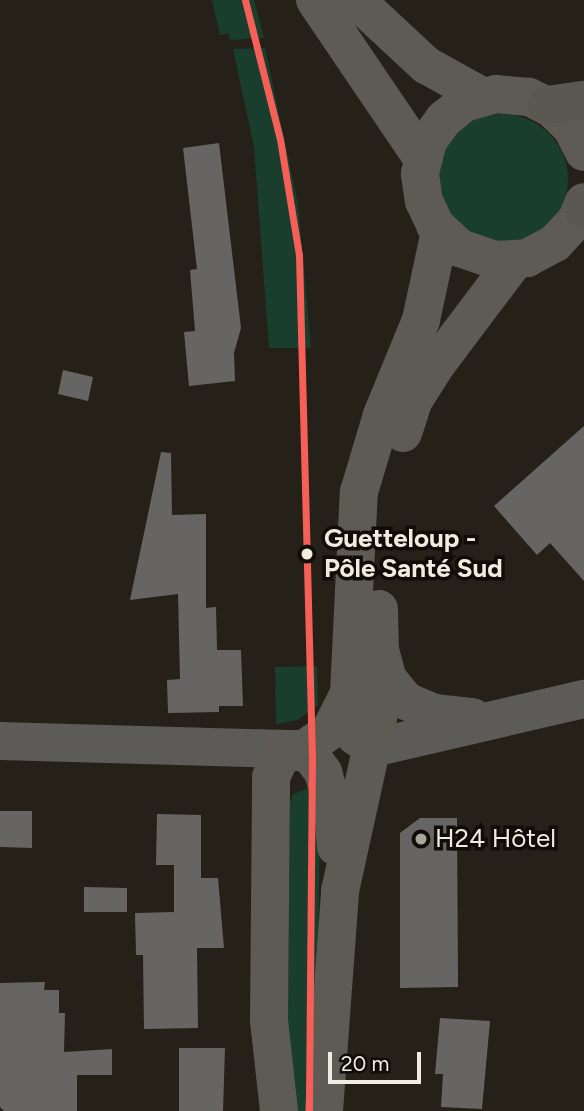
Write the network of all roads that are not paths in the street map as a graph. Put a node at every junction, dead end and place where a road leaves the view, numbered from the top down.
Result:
1 (315, 0) edge
2 (356, 0) edge
3 (482, 96) junction
4 (584, 100) edge
5 (547, 105) junction
6 (584, 152) edge
7 (422, 158) junction
8 (583, 205) edge
9 (440, 231) junction
10 (515, 260) junction
11 (380, 648) junction
12 (349, 693) junction
13 (584, 699) edge
14 (506, 716) junction
15 (0, 741) edge
16 (213, 746) junction
17 (373, 748) junction
18 (295, 749) junction
19 (269, 791) junction
20 (340, 891) junction
21 (279, 1111) edge
22 (324, 1111) edge

1 - 7 main road
2 - 3 main road
3 - 5 main road
3 - 7 main road
4 - 5 highway
5 - 6 main road
7 - 9 main road
8 - 10 main road
9 - 10 main road
9 - 12 main road
10 - 11 main road
11 - 14 street
11 - 17 main road
12 - 17 street
12 - 18 main road
13 - 14 street
14 - 17 street
15 - 16 street
16 - 18 street
16 - 19 street
17 - 20 main road
18 - 19 main road
18 - 20 main road
19 - 21 main road
20 - 22 main road

